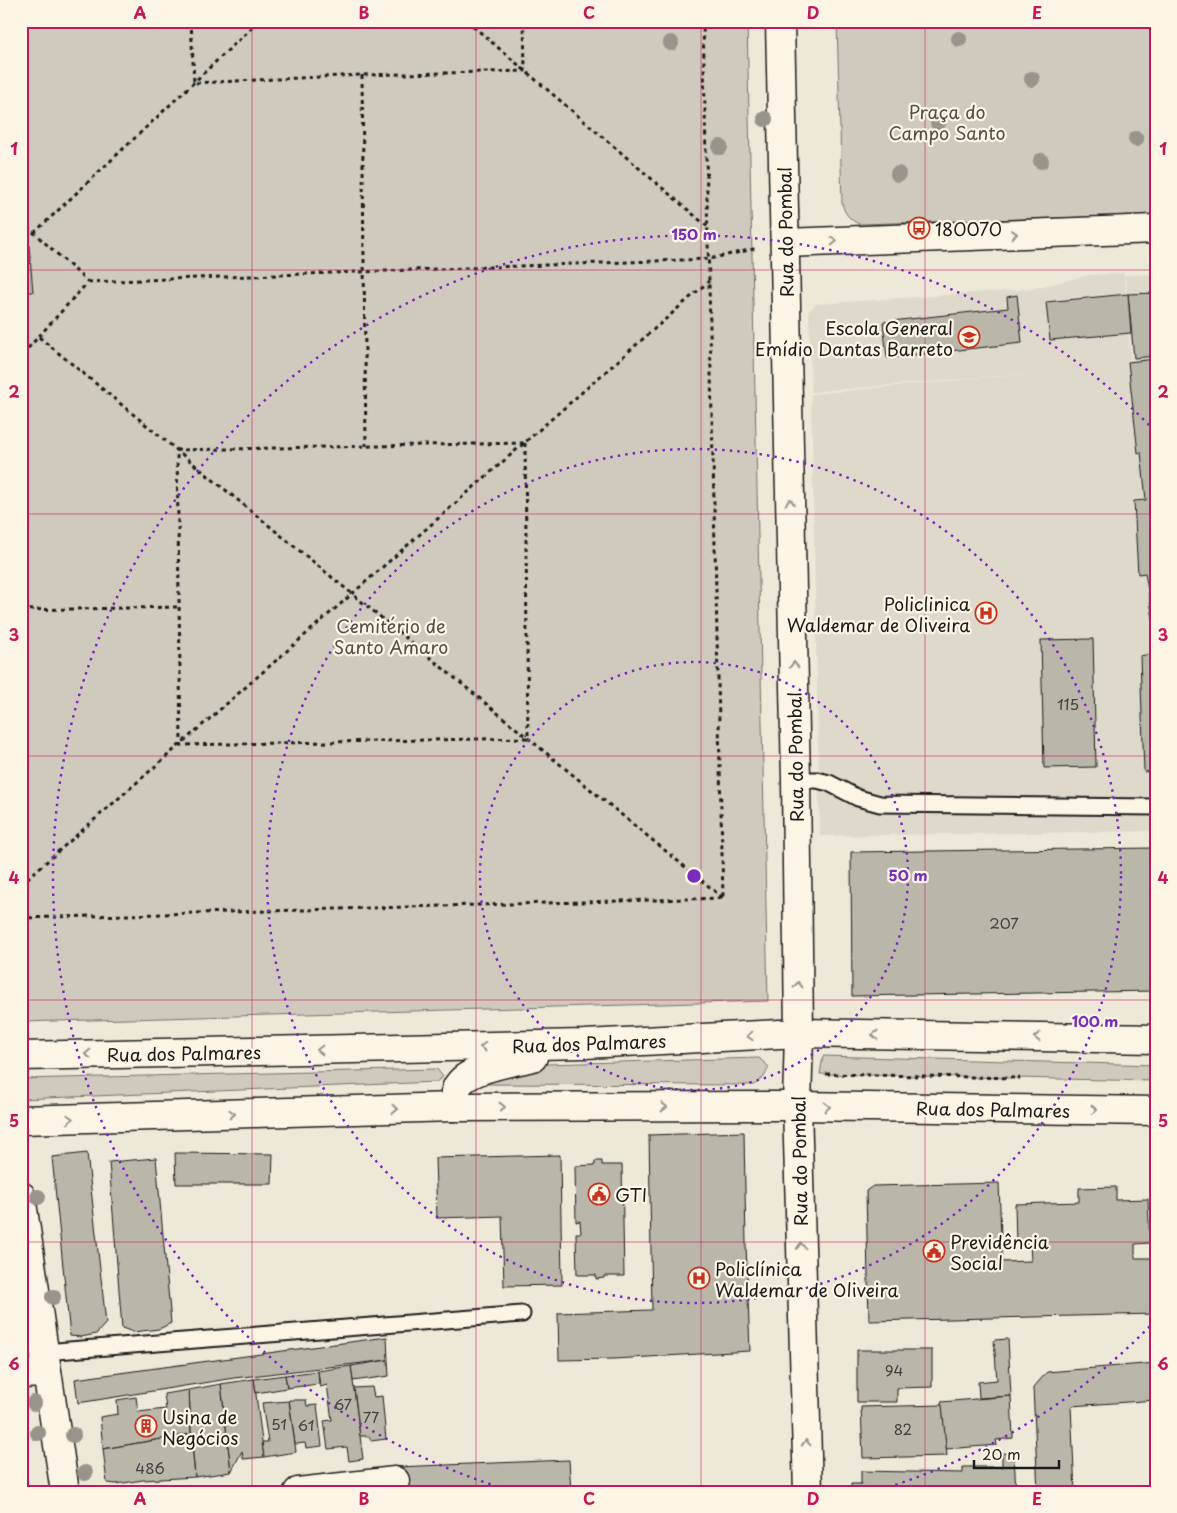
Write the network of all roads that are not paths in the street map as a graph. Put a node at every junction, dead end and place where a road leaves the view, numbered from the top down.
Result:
1 (780, 21) edge
2 (1156, 229) edge
3 (785, 243) junction
4 (796, 780) junction
5 (1156, 807) edge
6 (799, 1034) junction
7 (1156, 1039) edge
8 (585, 1044) junction
9 (21, 1056) edge
10 (797, 1106) junction
11 (453, 1107) junction
12 (1156, 1111) edge
13 (21, 1120) edge
14 (21, 1196) edge
15 (522, 1314) dead end
16 (37, 1366) edge
17 (395, 1481) dead end
18 (65, 1492) edge
19 (298, 1492) edge
20 (808, 1492) edge

1 - 3 main road, Rua do Pombal
3 -> 2 main road
4 -> 3 main road, Rua do Pombal
4 - 5 lane
6 -> 4 main road, Rua do Pombal
7 -> 6 main road, Rua dos Palmares
6 -> 8 main road, Rua dos Palmares
6 - 10 main road, Rua do Pombal
8 -> 9 main road, Rua dos Palmares
8 - 11 main road
11 -> 10 main road, Rua dos Palmares
10 -> 12 main road, Rua dos Palmares
20 -> 10 main road, Rua do Pombal
13 -> 11 main road, Rua dos Palmares
14 - 16 main road
15 - 16 lane
16 - 18 main road
17 - 19 main road

